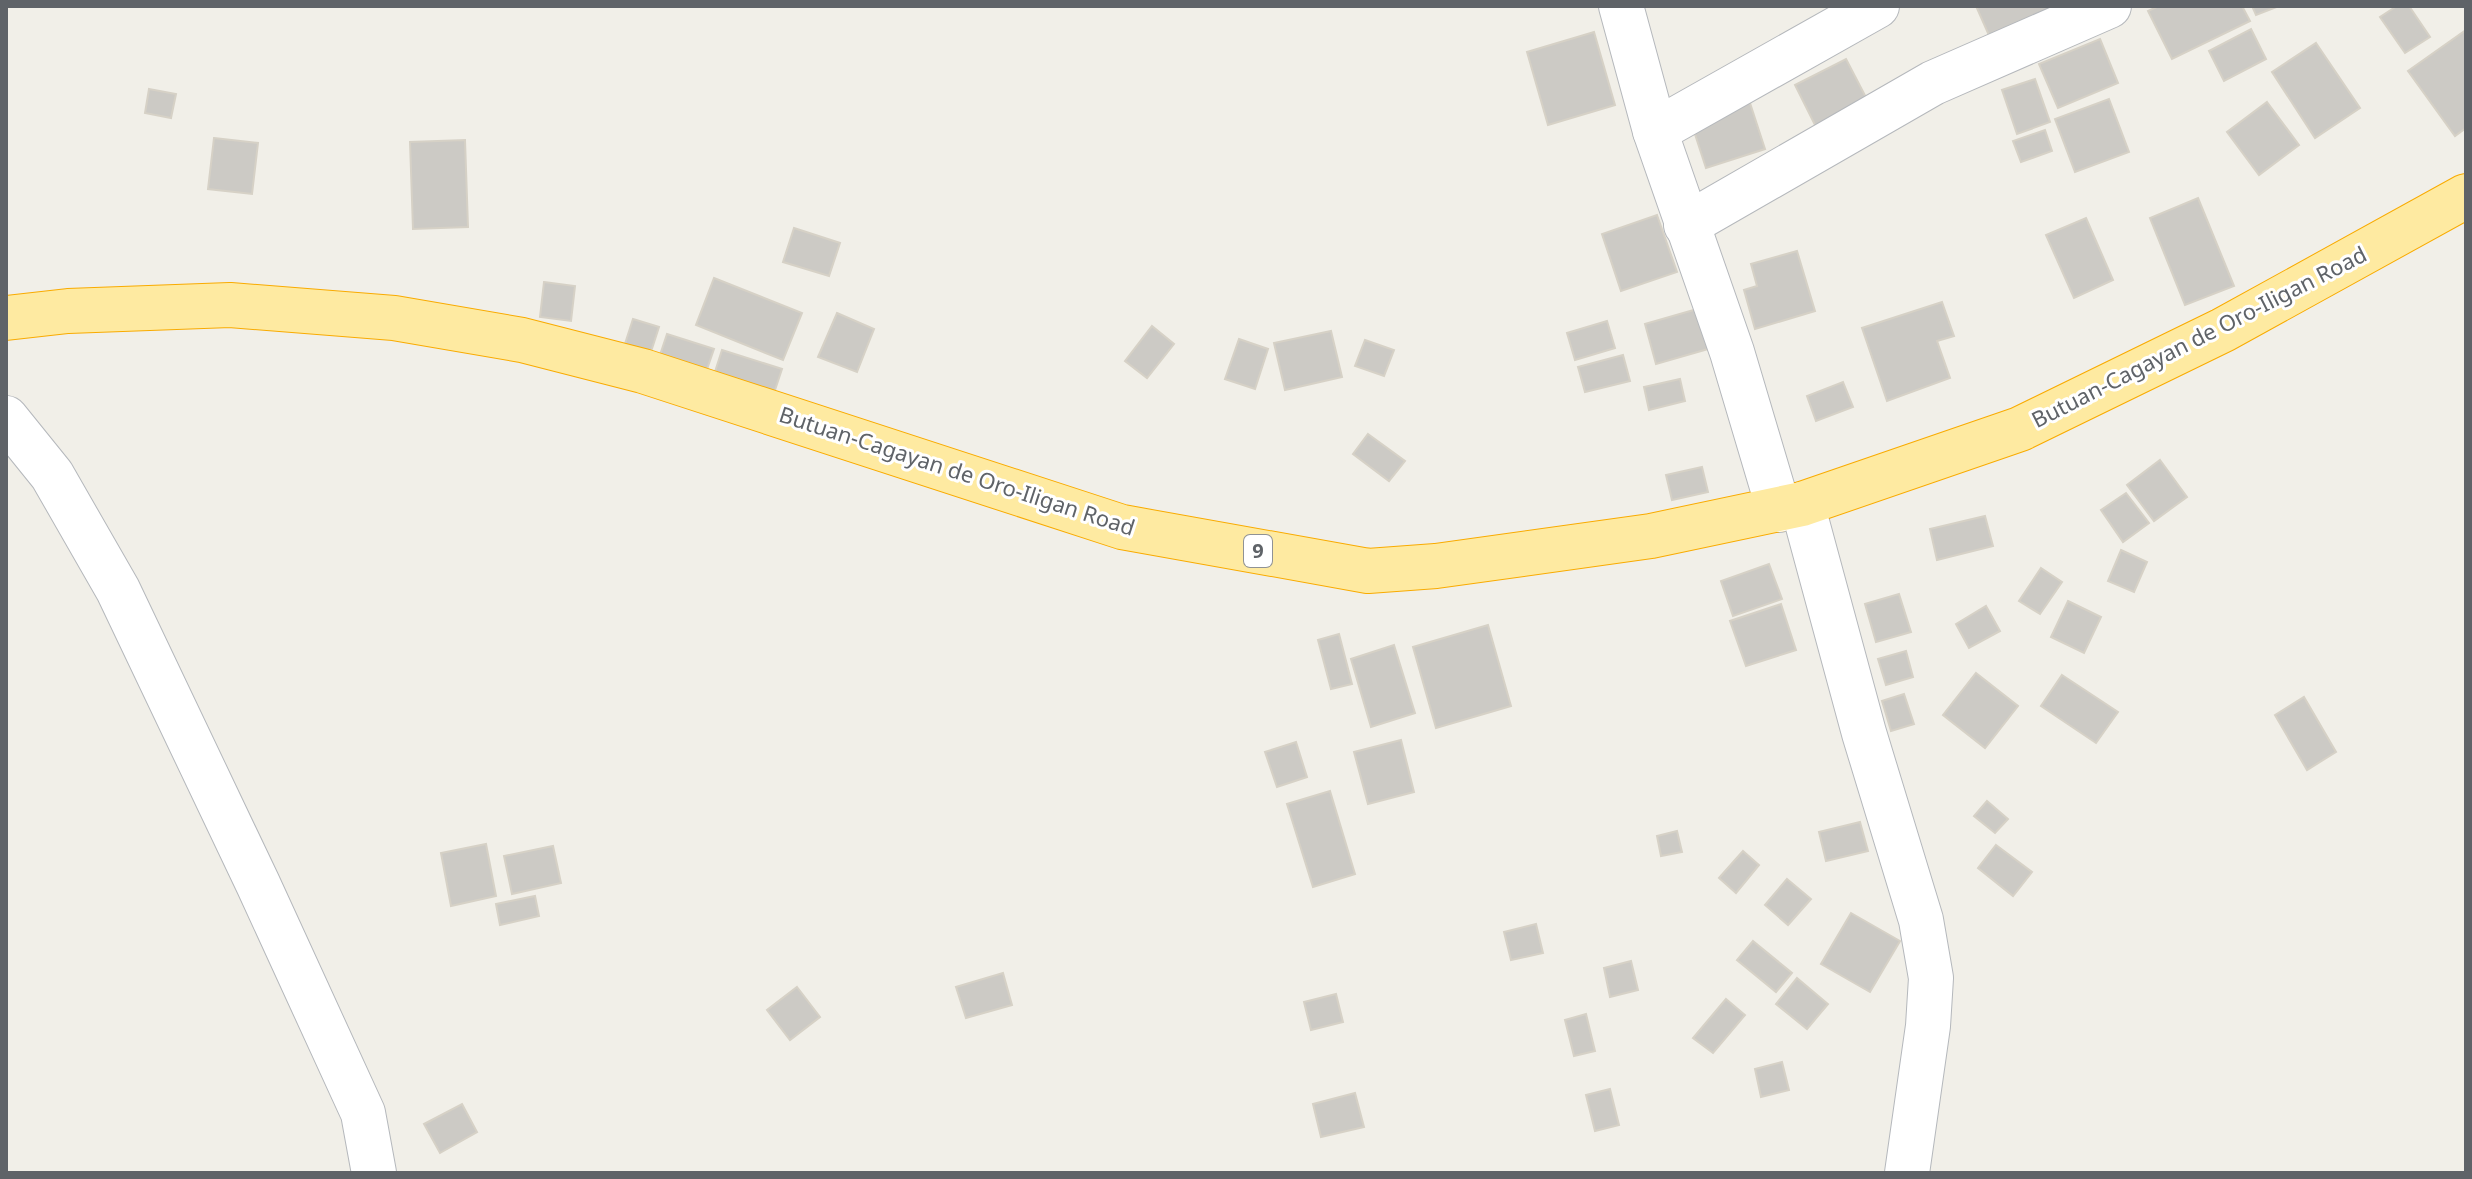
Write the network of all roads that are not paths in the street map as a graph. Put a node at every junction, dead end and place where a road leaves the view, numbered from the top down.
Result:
1 (1621, 6) edge
2 (1877, 6) edge
3 (2109, 6) edge
4 (1655, 131) junction
5 (2466, 196) edge
6 (1686, 225) junction
7 (6, 318) edge
8 (6, 418) edge
9 (1791, 507) junction
10 (374, 1173) edge
11 (1907, 1173) edge

1 - 4 street
2 - 4 street
3 - 6 street
4 - 6 street
5 - 9 highway, Butuan-Cagayan de Oro-Iligan Road / 9
6 - 9 street
7 - 9 highway, Butuan-Cagayan de Oro-Iligan Road / 9
8 - 10 street
9 - 11 street

